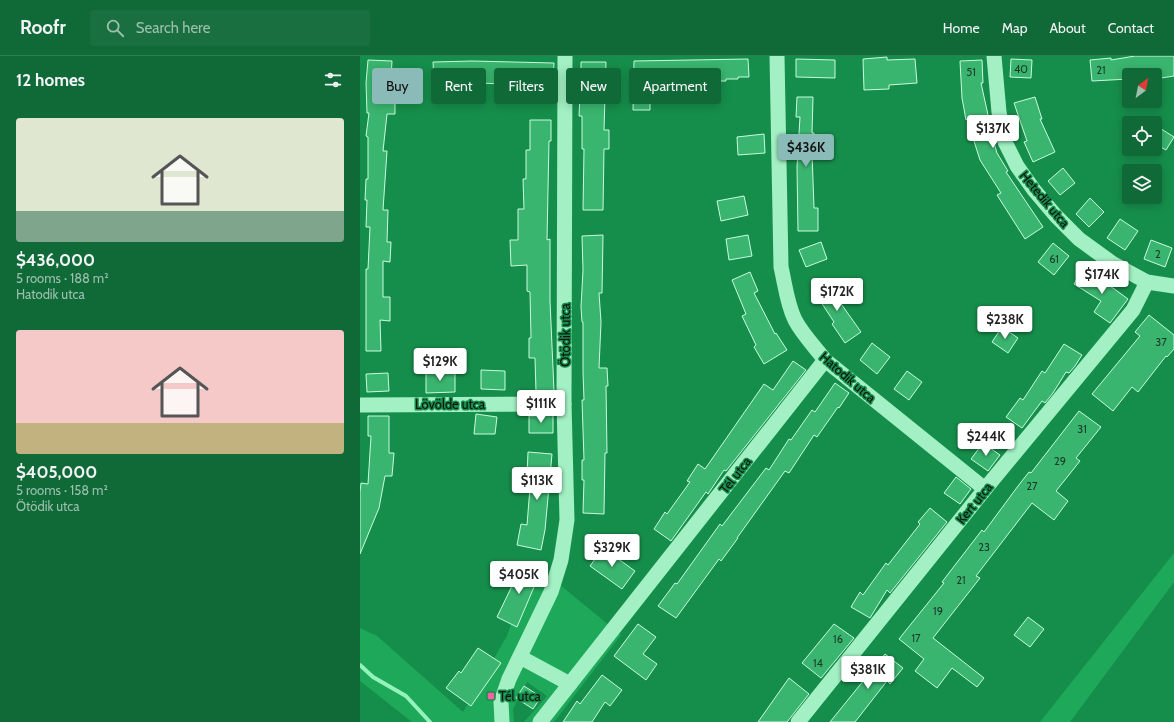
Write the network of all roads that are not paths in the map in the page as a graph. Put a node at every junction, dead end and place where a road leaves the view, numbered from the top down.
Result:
1 (565, 56) edge
2 (777, 56) edge
3 (994, 56) edge
4 (1147, 282) junction
5 (1174, 286) edge
6 (826, 360) junction
7 (564, 404) junction
8 (360, 405) edge
9 (985, 489) junction
10 (520, 657) junction
11 (570, 684) junction
12 (502, 722) edge
13 (540, 722) edge
14 (798, 722) edge

1 - 7 street, Ötödik utca
2 - 6 street, Hatodik utca
3 - 4 street, Hetedik utca
4 - 5 street
4 - 9 street, Kert utca
6 - 9 street, Hatodik utca
6 - 11 street, Tél utca
7 - 8 street, Lövölde utca
7 - 10 street, Ötödik utca
9 - 14 street, Kert utca
10 - 11 street
10 - 12 street, Ötödik utca
11 - 13 street, Tél utca

